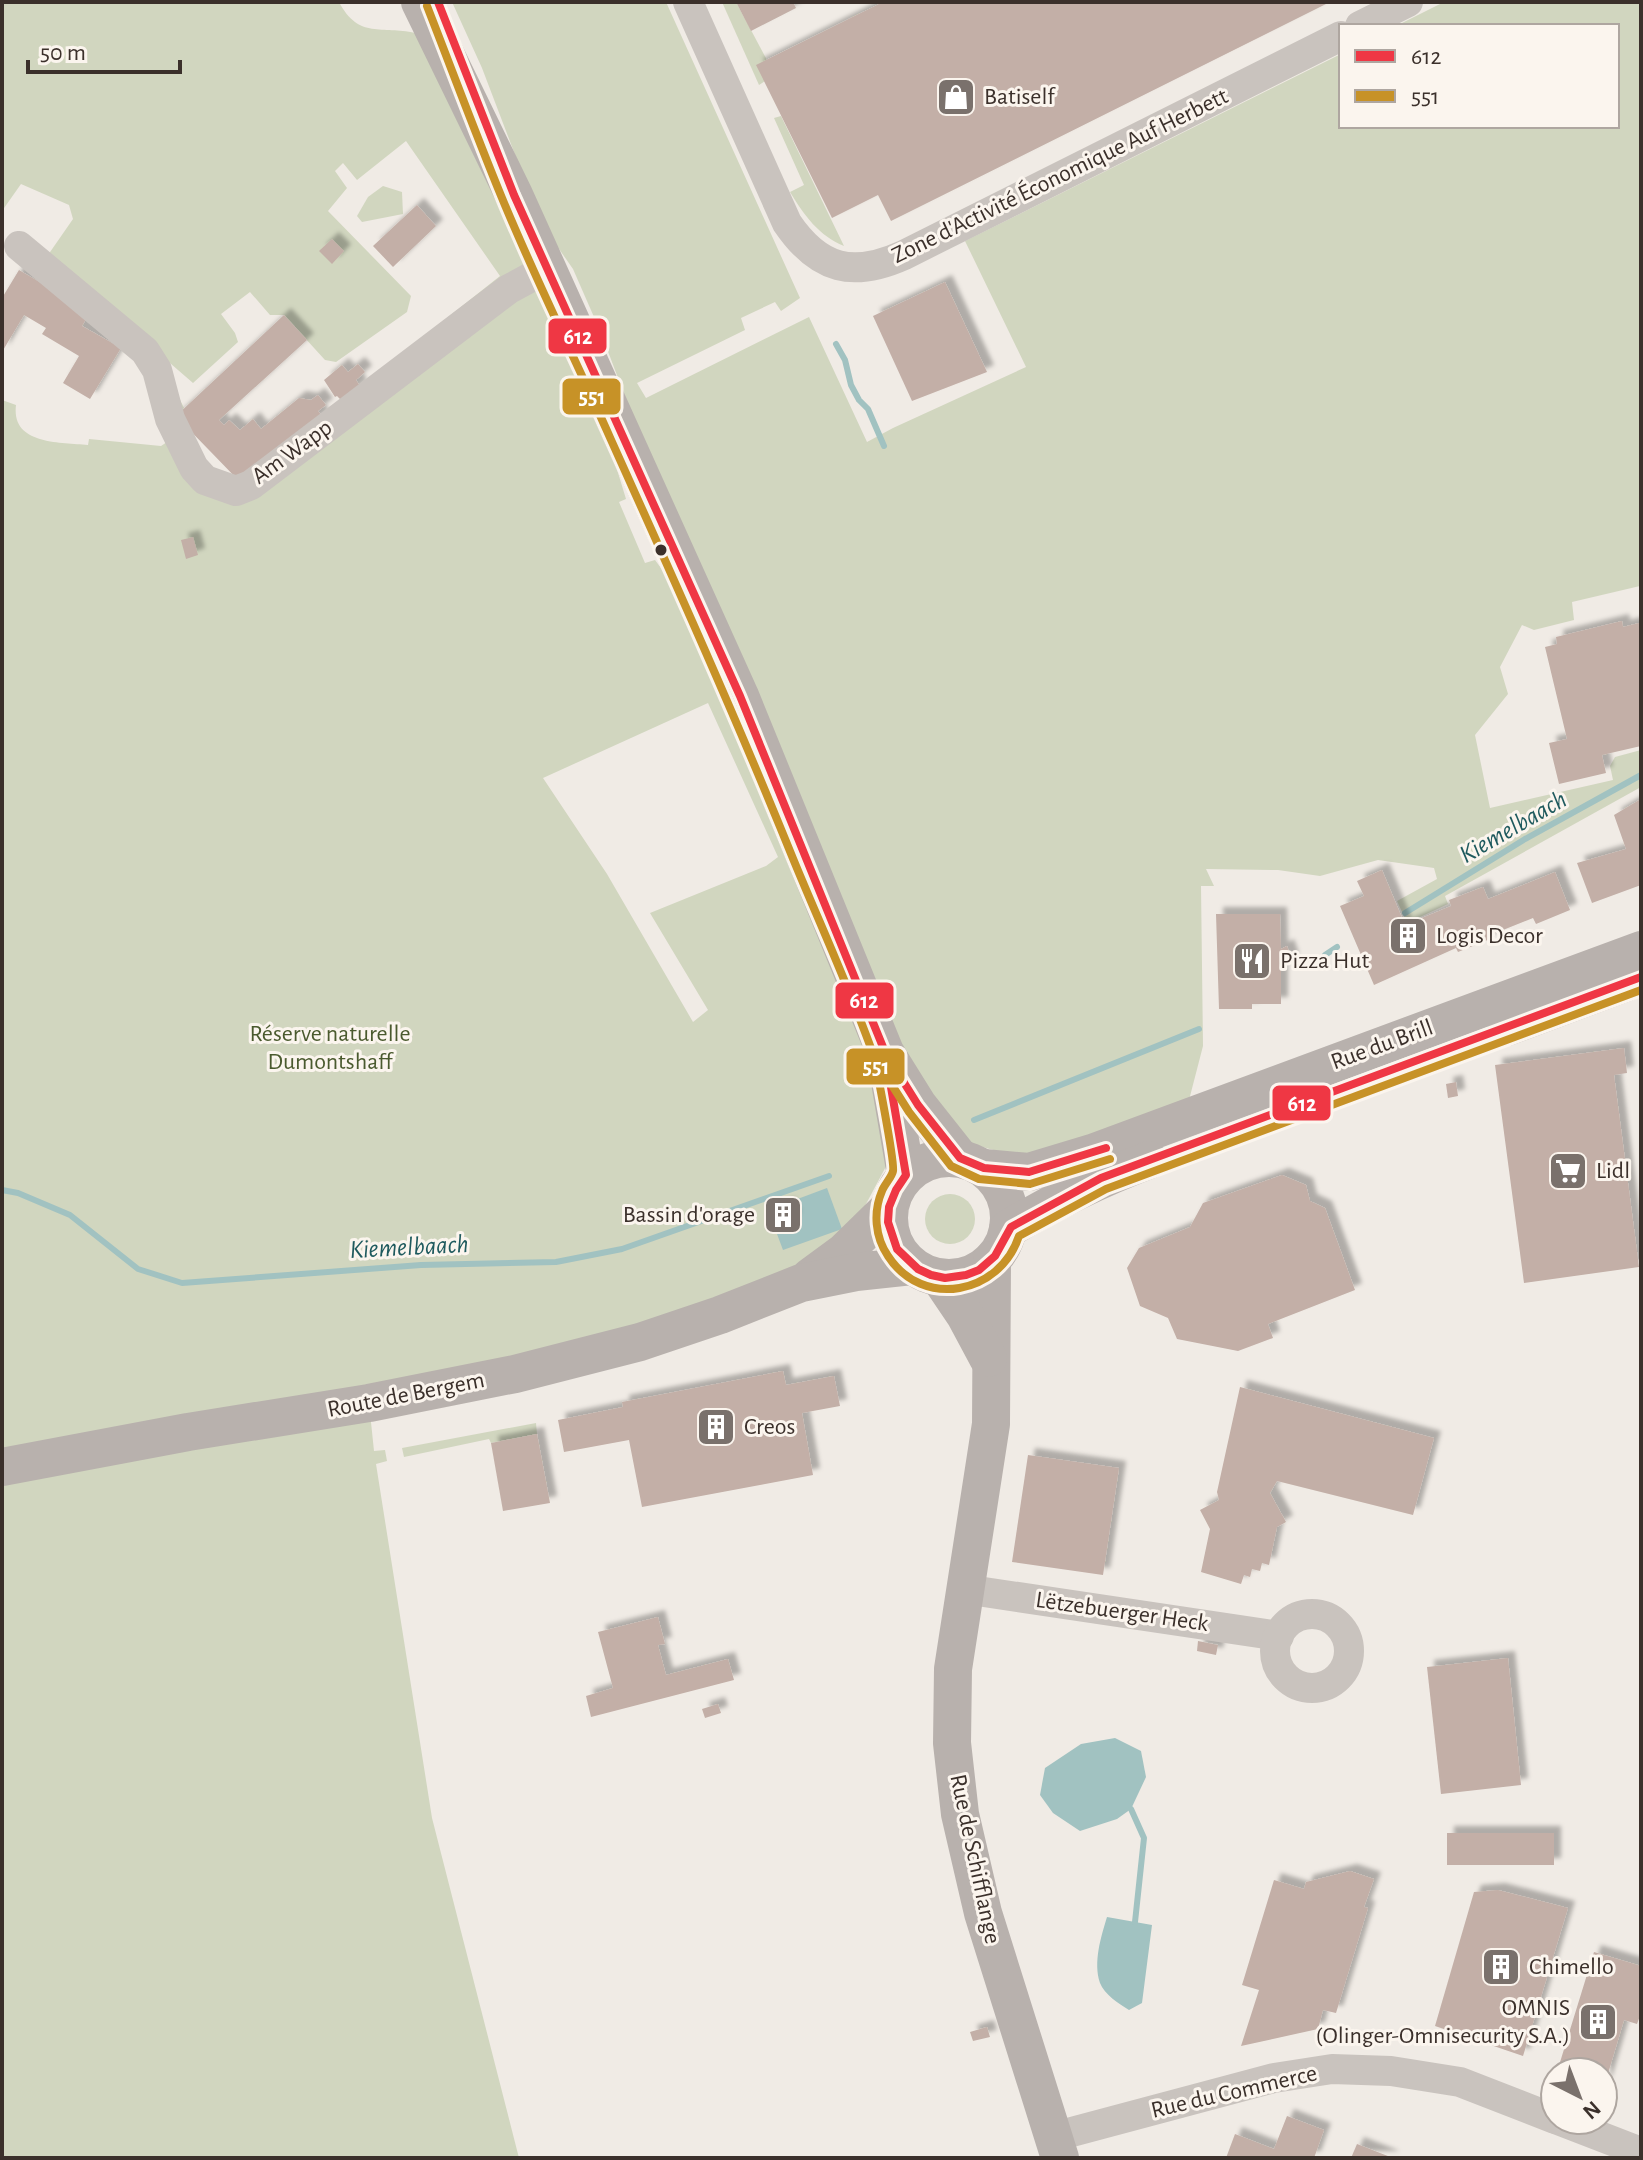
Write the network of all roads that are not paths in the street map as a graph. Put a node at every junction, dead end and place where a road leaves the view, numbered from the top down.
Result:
1 (420, 2) edge
2 (438, 2) edge
3 (688, 2) edge
4 (1408, 2) edge
5 (1364, 24) edge
6 (1339, 37) edge
7 (514, 195) junction
8 (19, 246) dead end
9 (546, 269) junction
10 (1641, 950) edge
11 (1641, 977) edge
12 (885, 1052) junction
13 (972, 1163) junction
14 (906, 1175) junction
15 (888, 1209) junction
16 (1000, 1245) junction
17 (926, 1272) junction
18 (801, 1283) junction
19 (990, 1362) junction
20 (2, 1467) edge
21 (964, 1589) junction
22 (1279, 1636) dead end
23 (1539, 2112) edge
24 (1600, 2136) edge
25 (1056, 2147) edge
26 (1641, 2152) edge

1 - 7 main road
2 - 7 main road
3 - 6 street, Zone d'Activité Économique Auf Herbett
4 - 5 street
7 - 9 main road
8 - 9 street, Am Wapp
9 - 12 main road
10 - 13 main road, Rue du Brill
11 - 16 main road, Rue du Brill
12 - 13 main road
12 - 14 main road
13 - 14 main road
13 - 16 main road
14 - 15 main road
15 - 17 main road
15 - 18 main road, Route de Bergem
16 - 17 main road
16 - 19 main road, Rue de Schifflange
17 - 18 main road, Route de Bergem
17 - 19 main road, Rue de Schifflange
18 - 20 main road, Route de Bergem
19 - 21 main road, Rue de Schifflange
21 - 22 street, Lëtzebuerger Heck
21 - 25 main road, Rue de Schifflange
23 - 25 street, Rue du Commerce
24 - 26 street, Rue du Commerce

